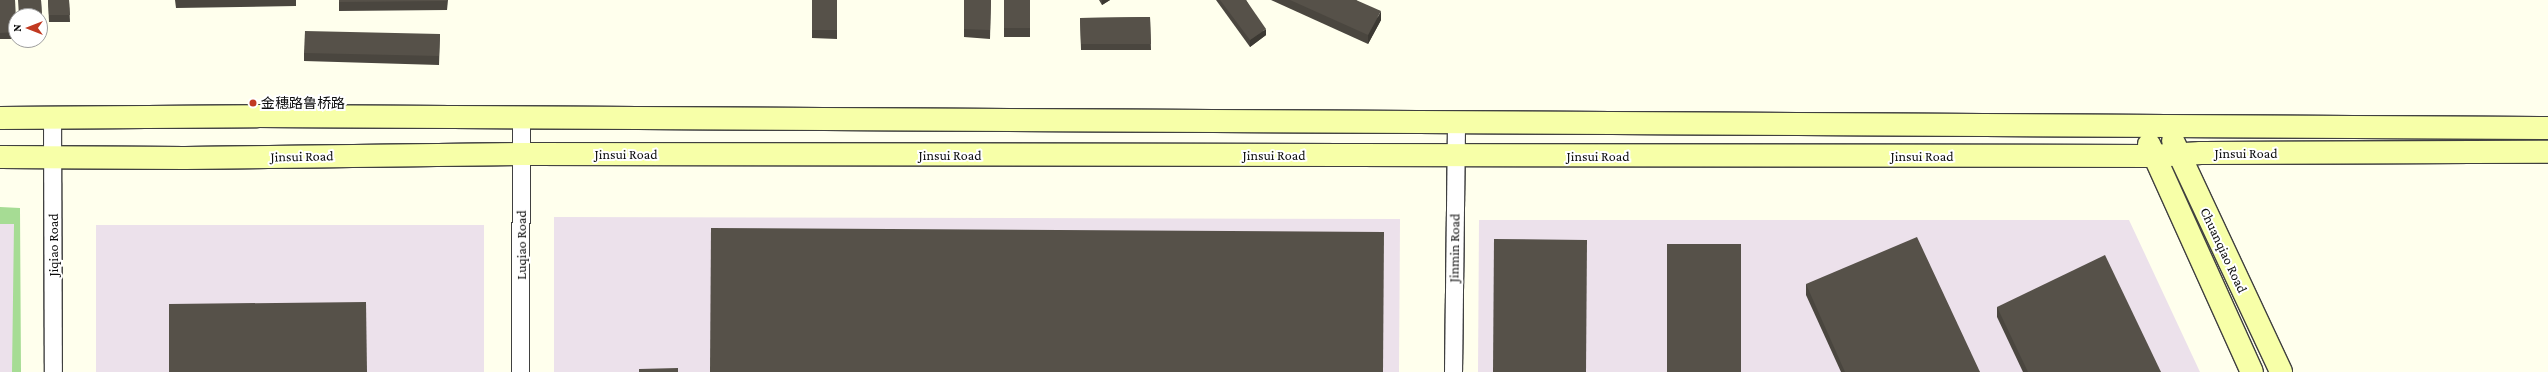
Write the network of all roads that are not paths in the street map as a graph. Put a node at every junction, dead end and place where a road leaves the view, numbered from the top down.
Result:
1 (0, 118) edge
2 (52, 118) junction
3 (521, 118) junction
4 (1456, 123) junction
5 (2143, 128) junction
6 (2167, 128) junction
7 (2548, 128) edge
8 (2548, 152) edge
9 (522, 154) junction
10 (2178, 154) junction
11 (1456, 156) junction
12 (2153, 156) junction
13 (0, 157) edge
14 (53, 157) junction
15 (53, 372) edge
16 (520, 372) edge
17 (1453, 372) edge
18 (2252, 372) edge
19 (2281, 372) edge

1 - 2 street, Jinsui Road
2 - 3 street, Jinsui Road
2 - 14 street, Jiqiao Road
3 - 4 street, Jinsui Road
3 - 9 street, Luqiao Road
4 - 5 street, Jinsui Road
4 - 11 street, Jinmin Road
5 - 6 street, Jinsui Road
5 - 12 street, Chuanqiao Road
6 - 7 street, Jinsui Road
6 - 10 street, Chuanqiao Road
8 - 10 street, Jinsui Road
9 - 11 street, Jinsui Road
9 - 14 street, Jinsui Road
9 - 16 street, Luqiao Road
10 - 12 street, Jinsui Road
10 - 19 street, Chuanqiao Road
11 - 12 street, Jinsui Road
11 - 17 street, Jinmin Road
12 - 18 street, Chuanqiao Road
13 - 14 street, Jinsui Road
14 - 15 street, Jiqiao Road

